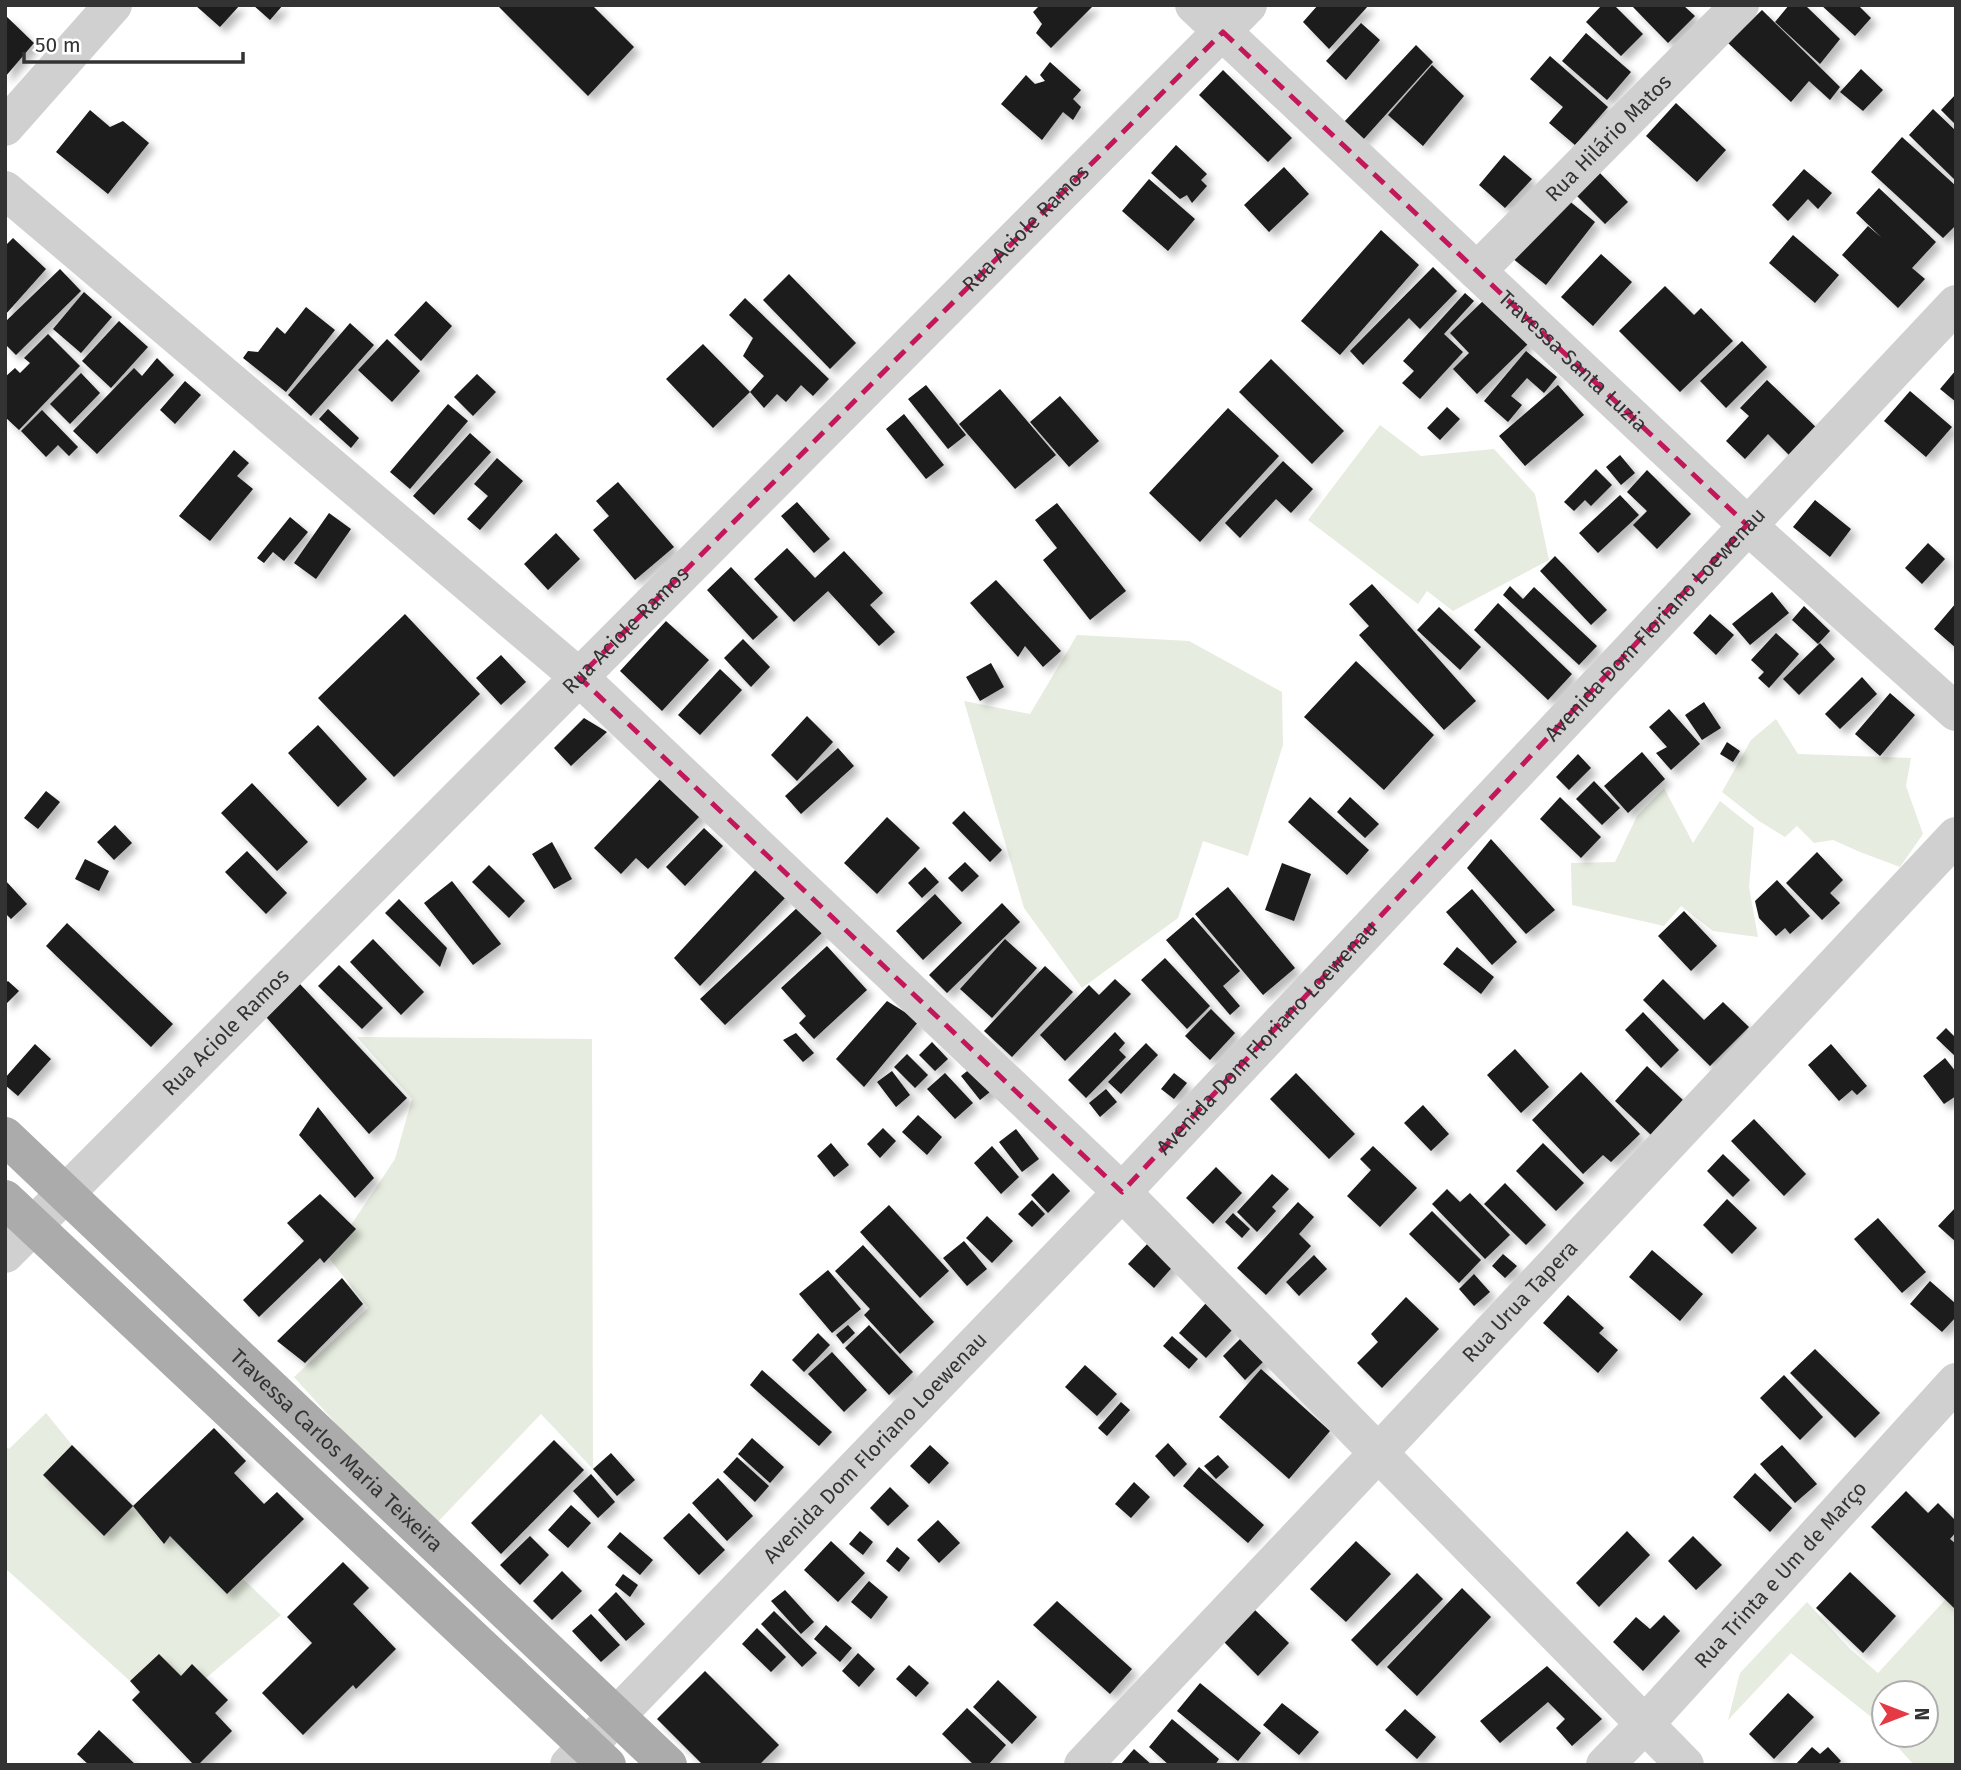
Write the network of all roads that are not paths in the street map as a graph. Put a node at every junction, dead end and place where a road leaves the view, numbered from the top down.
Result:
1 (113, 5) edge
2 (1194, 5) edge
3 (1740, 5) edge
4 (1235, 19) edge
5 (5, 127) edge
6 (5, 190) edge
7 (1477, 271) junction
8 (1956, 304) edge
9 (1747, 526) junction
10 (579, 677) junction
11 (1956, 712) edge
12 (1956, 836) edge
13 (5, 1136) edge
14 (65, 1192) junction
15 (1122, 1192) junction
16 (5, 1199) edge
17 (33, 1226) junction
18 (5, 1254) edge
19 (1956, 1382) edge
20 (1380, 1451) junction
21 (615, 1716) junction
22 (1645, 1724) junction
23 (587, 1759) edge
24 (668, 1765) edge
25 (1083, 1765) edge
26 (1605, 1765) edge
27 (1685, 1765) edge

1 - 5 street
2 - 4 street, Travessa Santa Luzia
3 - 7 street, Rua Hilário Matos
4 - 7 street, Travessa Santa Luzia
4 - 10 street, Rua Aciole Ramos
6 - 10 street
7 - 9 street, Travessa Santa Luzia
8 - 9 street, Avenida Dom Floriano Loewenau
9 - 11 street, Travessa Santa Luzia
9 - 15 street, Avenida Dom Floriano Loewenau
10 - 14 street, Rua Aciole Ramos
10 - 15 street
12 - 20 street, Rua Urua Tapera
13 - 14 main road, Travessa Carlos Maria Teixeira
14 - 17 street, Rua Aciole Ramos
14 - 21 main road, Travessa Carlos Maria Teixeira
15 - 20 street
15 - 21 street, Avenida Dom Floriano Loewenau
16 - 17 main road, Travessa Carlos Maria Teixeira
17 - 18 street, Rua Aciole Ramos
17 - 23 main road, Travessa Carlos Maria Teixeira
19 - 22 street, Rua Trinta e Um de Março
20 - 22 street
20 - 25 street, Rua Urua Tapera
21 - 23 street, Avenida Dom Floriano Loewenau
21 - 24 main road, Travessa Carlos Maria Teixeira
22 - 26 street, Rua Trinta e Um de Março
22 - 27 street

